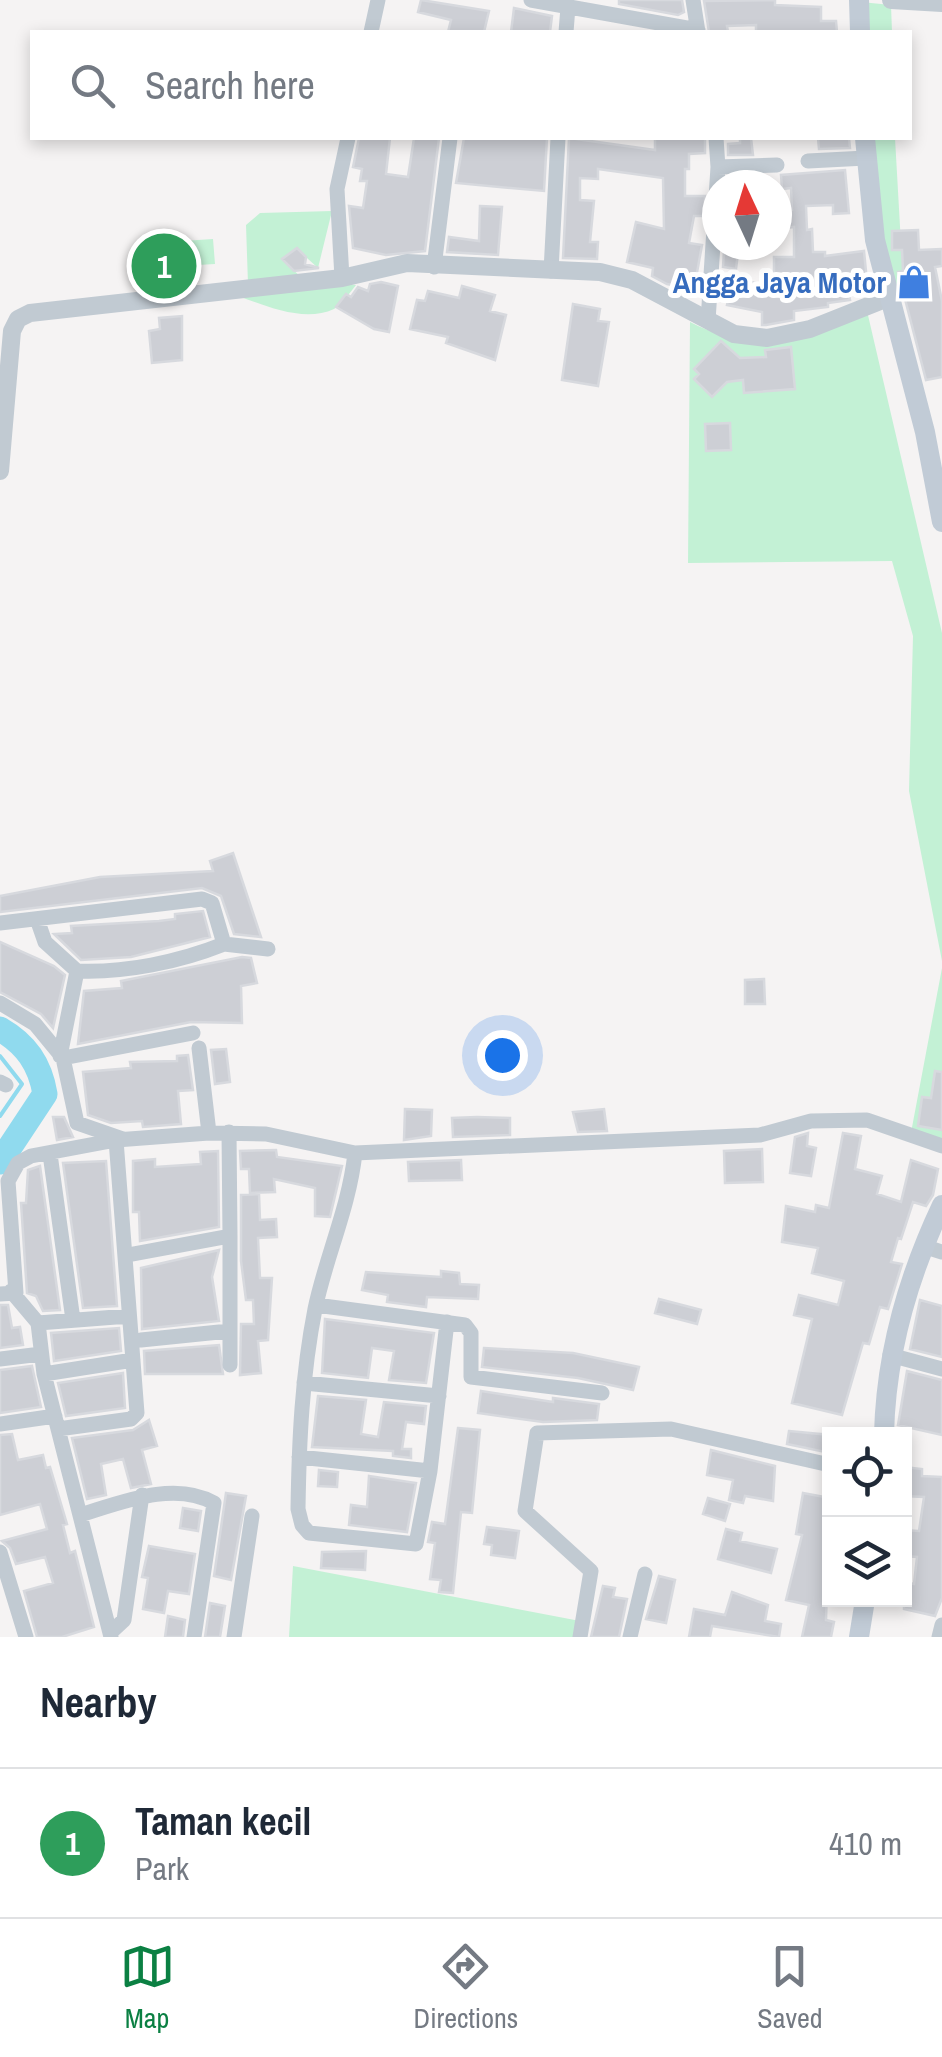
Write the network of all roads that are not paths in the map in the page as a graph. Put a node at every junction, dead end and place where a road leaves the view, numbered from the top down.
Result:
1 (378, 0) edge
2 (531, 0) edge
3 (693, 0) edge
4 (858, 0) edge
5 (891, 0) edge
6 (942, 3) edge
7 (576, 5) edge
8 (371, 30) edge
9 (567, 30) edge
10 (693, 30) edge
11 (698, 30) edge
12 (860, 30) edge
13 (348, 140) edge
14 (450, 140) edge
15 (558, 140) edge
16 (716, 140) edge
17 (866, 148) edge
18 (808, 162) dead end
19 (777, 165) dead end
20 (718, 167) junction
21 (434, 267) junction
22 (551, 271) junction
23 (342, 278) junction
24 (888, 298) junction
25 (708, 321) junction
26 (0, 472) edge
27 (942, 522) edge
28 (37, 919) junction
29 (0, 923) edge
30 (224, 944) junction
31 (268, 948) dead end
32 (76, 971) junction
33 (0, 1002) edge
34 (61, 1057) junction
35 (209, 1132) junction
36 (229, 1132) junction
37 (120, 1140) junction
38 (942, 1146) edge
39 (354, 1153) junction
40 (50, 1154) junction
41 (942, 1206) edge
42 (230, 1236) junction
43 (932, 1249) edge
44 (134, 1254) dead end
45 (5, 1292) edge
46 (316, 1305) junction
47 (128, 1316) junction
48 (73, 1320) junction
49 (447, 1322) junction
50 (38, 1323) junction
51 (230, 1330) junction
52 (141, 1340) dead end
53 (41, 1354) junction
54 (890, 1355) junction
55 (0, 1359) edge
56 (133, 1360) junction
57 (230, 1365) dead end
58 (942, 1369) edge
59 (44, 1374) junction
60 (304, 1383) junction
61 (602, 1393) dead end
62 (439, 1396) junction
63 (56, 1423) junction
64 (0, 1424) edge
65 (885, 1427) edge
66 (299, 1456) junction
67 (822, 1462) edge
68 (430, 1471) junction
69 (142, 1495) junction
70 (80, 1516) junction
71 (252, 1516) dead end
72 (0, 1552) edge
73 (645, 1574) dead end
74 (864, 1607) edge
75 (942, 1626) edge
76 (111, 1635) edge
77 (26, 1637) edge
78 (194, 1637) edge
79 (234, 1637) edge
80 (580, 1637) edge
81 (630, 1637) edge
82 (859, 1637) edge
83 (940, 1637) edge

1 - 8 street
2 - 7 street
3 - 11 street
4 - 12 main road
5 - 6 street
7 - 9 street
7 - 10 street
13 - 23 street
14 - 21 street
15 - 22 street
16 - 20 street
17 - 18 street
17 - 24 main road
19 - 20 street
20 - 25 street
21 - 22 street
21 - 23 street
22 - 25 street
23 - 26 street
24 - 25 street
24 - 27 main road
28 - 29 street
28 - 30 street
28 - 32 street
30 - 31 street
30 - 32 street
32 - 34 street
33 - 34 street
34 - 35 street
34 - 37 street
35 - 36 street
35 - 37 street
36 - 39 street
36 - 42 street
37 - 40 street
37 - 47 street
38 - 39 street
39 - 46 street
40 - 45 street
40 - 48 street
41 - 43 main road
42 - 44 street
42 - 51 street
43 - 54 main road
45 - 50 street
46 - 49 street
46 - 60 street
47 - 48 street
47 - 56 street
48 - 50 street
49 - 61 street
49 - 62 street
50 - 53 street
51 - 52 street
51 - 57 street
53 - 55 street
53 - 59 street
54 - 58 street
54 - 65 main road
56 - 59 street
56 - 63 street
59 - 63 street
60 - 62 street
60 - 66 street
62 - 68 street
63 - 64 street
63 - 70 street
66 - 68 street
66 - 68 street
67 - 80 street
69 - 70 street
69 - 76 street
69 - 78 street
70 - 76 street
71 - 79 street
72 - 77 street
73 - 81 street
74 - 82 main road
75 - 83 street

